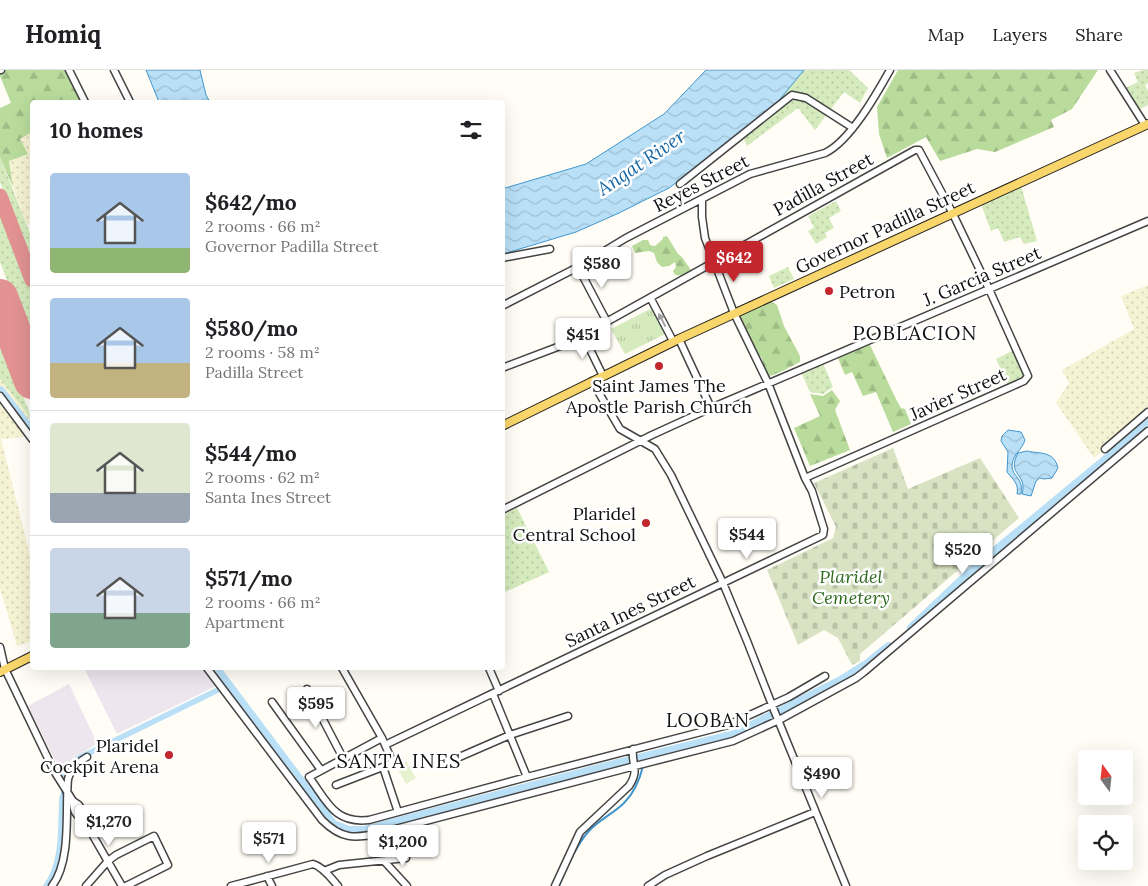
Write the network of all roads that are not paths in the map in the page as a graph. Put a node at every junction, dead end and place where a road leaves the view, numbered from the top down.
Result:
1 (69, 70) edge
2 (114, 70) edge
3 (890, 70) edge
4 (1110, 70) edge
5 (84, 100) edge
6 (129, 100) edge
7 (1146, 125) edge
8 (853, 128) junction
9 (919, 150) joint
10 (680, 184) dead end
11 (702, 200) junction
12 (952, 212) junction
13 (1148, 221) edge
14 (550, 249) dead end
15 (505, 257) edge
16 (714, 262) junction
17 (578, 267) junction
18 (989, 289) junction
19 (651, 299) junction
20 (505, 304) edge
21 (734, 313) junction
22 (607, 322) junction
23 (583, 335) junction
24 (676, 340) junction
25 (505, 367) edge
26 (602, 376) junction
27 (592, 382) junction
28 (768, 384) junction
29 (0, 396) edge
30 (711, 408) junction
31 (1148, 412) edge
32 (505, 425) edge
33 (1148, 431) edge
34 (652, 435) junction
35 (30, 436) edge
36 (641, 441) junction
37 (655, 449) junction
38 (1105, 449) dead end
39 (806, 478) junction
40 (505, 509) edge
41 (722, 583) junction
42 (0, 647) edge
43 (30, 657) edge
44 (2, 670) edge
45 (209, 670) edge
46 (343, 670) edge
47 (490, 670) edge
48 (825, 676) dead end
49 (307, 689) dead end
50 (496, 692) junction
51 (272, 702) dead end
52 (773, 708) junction
53 (568, 716) dead end
54 (778, 720) junction
55 (510, 735) junction
56 (384, 741) junction
57 (632, 751) junction
58 (87, 757) dead end
59 (344, 758) junction
60 (448, 762) dead end
61 (639, 763) junction
62 (383, 767) junction
63 (322, 770) junction
64 (527, 776) junction
65 (336, 785) dead end
66 (67, 792) junction
67 (398, 812) junction
68 (815, 812) junction
69 (406, 858) dead end
70 (108, 861) junction
71 (384, 861) junction
72 (324, 871) junction
73 (267, 876) junction
74 (52, 886) edge
75 (86, 886) edge
76 (124, 886) edge
77 (231, 886) edge
78 (272, 886) edge
79 (338, 886) edge
80 (407, 886) edge
81 (555, 886) edge
82 (648, 886) edge
83 (846, 886) edge

1 - 5 street
2 - 6 street
3 - 8 street, Reyes Street
4 - 7 street
7 - 12 main road, Governor Padilla Street
8 - 10 street
8 - 11 street, Reyes Street
9 - 12 street, Javier Street
9 - 16 street, Padilla Street
11 - 16 street, Santa Ines Street
11 - 17 street, Reyes Street
12 - 18 street, Javier Street
12 - 21 main road, Governor Padilla Street
13 - 18 street, J. Garcia Street
14 - 15 street
16 - 19 street, Padilla Street
16 - 21 street, Santa Ines Street
17 - 20 street, Reyes Street
17 - 22 street
18 - 28 street, J. Garcia Street
18 - 39 street, Javier Street
19 - 22 street, Padilla Street
24 -> 19 street
21 - 24 main road, Governor Padilla Street
21 - 28 street, Santa Ines Street
22 - 23 street, Padilla Street
23 - 25 street, Padilla Street
23 - 26 street
24 - 26 main road, Governor Padilla Street
24 - 30 street
26 - 27 main road, Governor Padilla Street
27 - 32 main road, Governor Padilla Street
27 - 36 street
28 - 30 street, J. Garcia Street
28 - 39 street, Santa Ines Street
29 - 35 street
30 - 34 street, J. Garcia Street
31 - 38 street
33 - 54 street
34 - 36 street, J. Garcia Street
34 - 37 street
36 - 37 street
36 - 40 street, J. Garcia Street
37 - 41 street
39 - 41 street, Santa Ines Street
41 - 50 street, Santa Ines Street
41 - 52 street
42 - 44 street
43 - 44 main road
44 - 66 street
45 - 61 street
46 - 56 street
47 - 50 street
48 - 52 street
49 - 59 street
50 - 55 street
50 - 56 street, Santa Ines Street
51 - 63 street
52 - 54 street
52 - 57 street
53 - 55 street
54 - 61 street
54 - 68 street
55 - 60 street
55 - 64 street
56 - 59 street, Santa Ines Street
56 - 62 street
57 - 61 street
57 - 64 street
58 - 66 street
59 - 63 street, Santa Ines Street
61 - 81 street
62 - 65 street
62 - 67 street
63 - 67 street
64 - 67 street
66 - 70 street
66 - 74 street
68 - 82 street
68 - 83 street
69 - 71 street
70 - 75 street
70 - 76 street
70 - 76 street
71 - 72 street
71 - 80 street
72 - 73 street
72 - 79 street
73 - 77 street
73 - 78 street

